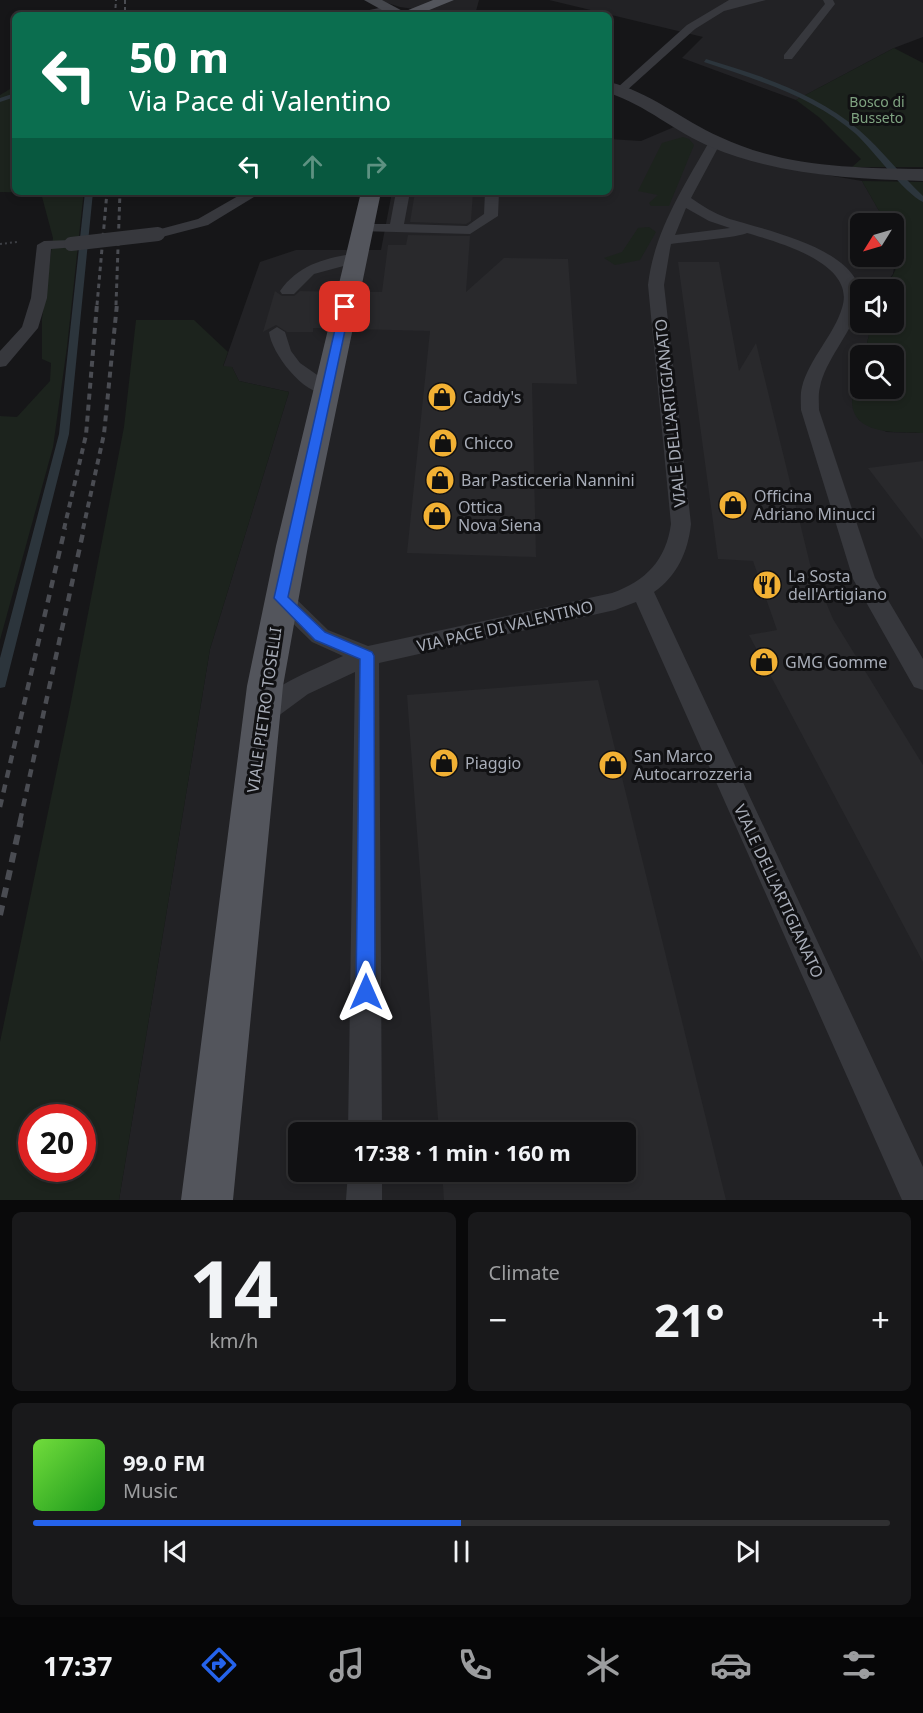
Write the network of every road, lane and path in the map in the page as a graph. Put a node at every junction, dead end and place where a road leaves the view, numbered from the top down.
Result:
1 (447, 0) edge
2 (736, 0) edge
3 (761, 0) edge
4 (828, 0) edge
5 (363, 8) edge
6 (717, 10) junction
7 (390, 12) edge
8 (401, 12) edge
9 (788, 57) dead end
10 (615, 89) edge
11 (715, 142) junction
12 (920, 175) edge
13 (250, 195) edge
14 (370, 195) edge
15 (402, 195) edge
16 (410, 195) edge
17 (477, 195) edge
18 (492, 195) edge
19 (684, 200) junction
20 (397, 224) junction
21 (363, 228) junction
22 (473, 228) junction
23 (765, 232) junction
24 (666, 241) junction
25 (357, 258) junction
26 (288, 291) dead end
27 (277, 332) dead end
28 (0, 362) edge
29 (327, 390) junction
30 (642, 591) junction
31 (281, 598) junction
32 (367, 656) junction
33 (923, 680) edge
34 (261, 715) junction
35 (365, 1122) edge
36 (365, 1182) edge
37 (207, 1200) edge
38 (364, 1200) edge
39 (920, 1200) edge

1 - 8 main road
2 - 6 lane
3 - 6 lane
4 - 9 lane
5 - 7 street
6 - 10 lane
10 - 11 street
11 - 12 street
11 - 19 lane, VIALE DELL'ARTIGIANATO
13 - 28 lane, bridge
14 - 21 main road, VIALE PIETRO TOSELLI
15 - 20 lane
16 - 20 lane
17 - 22 lane
18 - 22 lane
19 - 23 lane
19 - 24 lane, VIALE DELL'ARTIGIANATO
20 - 21 lane
20 - 22 lane
21 - 25 main road, VIALE PIETRO TOSELLI
23 - 24 lane
23 - 33 lane
24 - 30 lane, VIALE DELL'ARTIGIANATO
25 - 26 lane
25 - 29 main road, VIALE PIETRO TOSELLI
27 - 29 lane
29 - 31 main road, VIALE PIETRO TOSELLI
30 - 32 lane, VIA PACE DI VALENTINO
30 - 39 lane, VIALE DELL'ARTIGIANATO
31 - 32 lane
31 - 34 main road, VIALE PIETRO TOSELLI
32 - 34 lane, VIA PACE DI VALENTINO
32 - 35 lane
34 - 37 main road, VIALE PIETRO TOSELLI
36 - 38 lane

